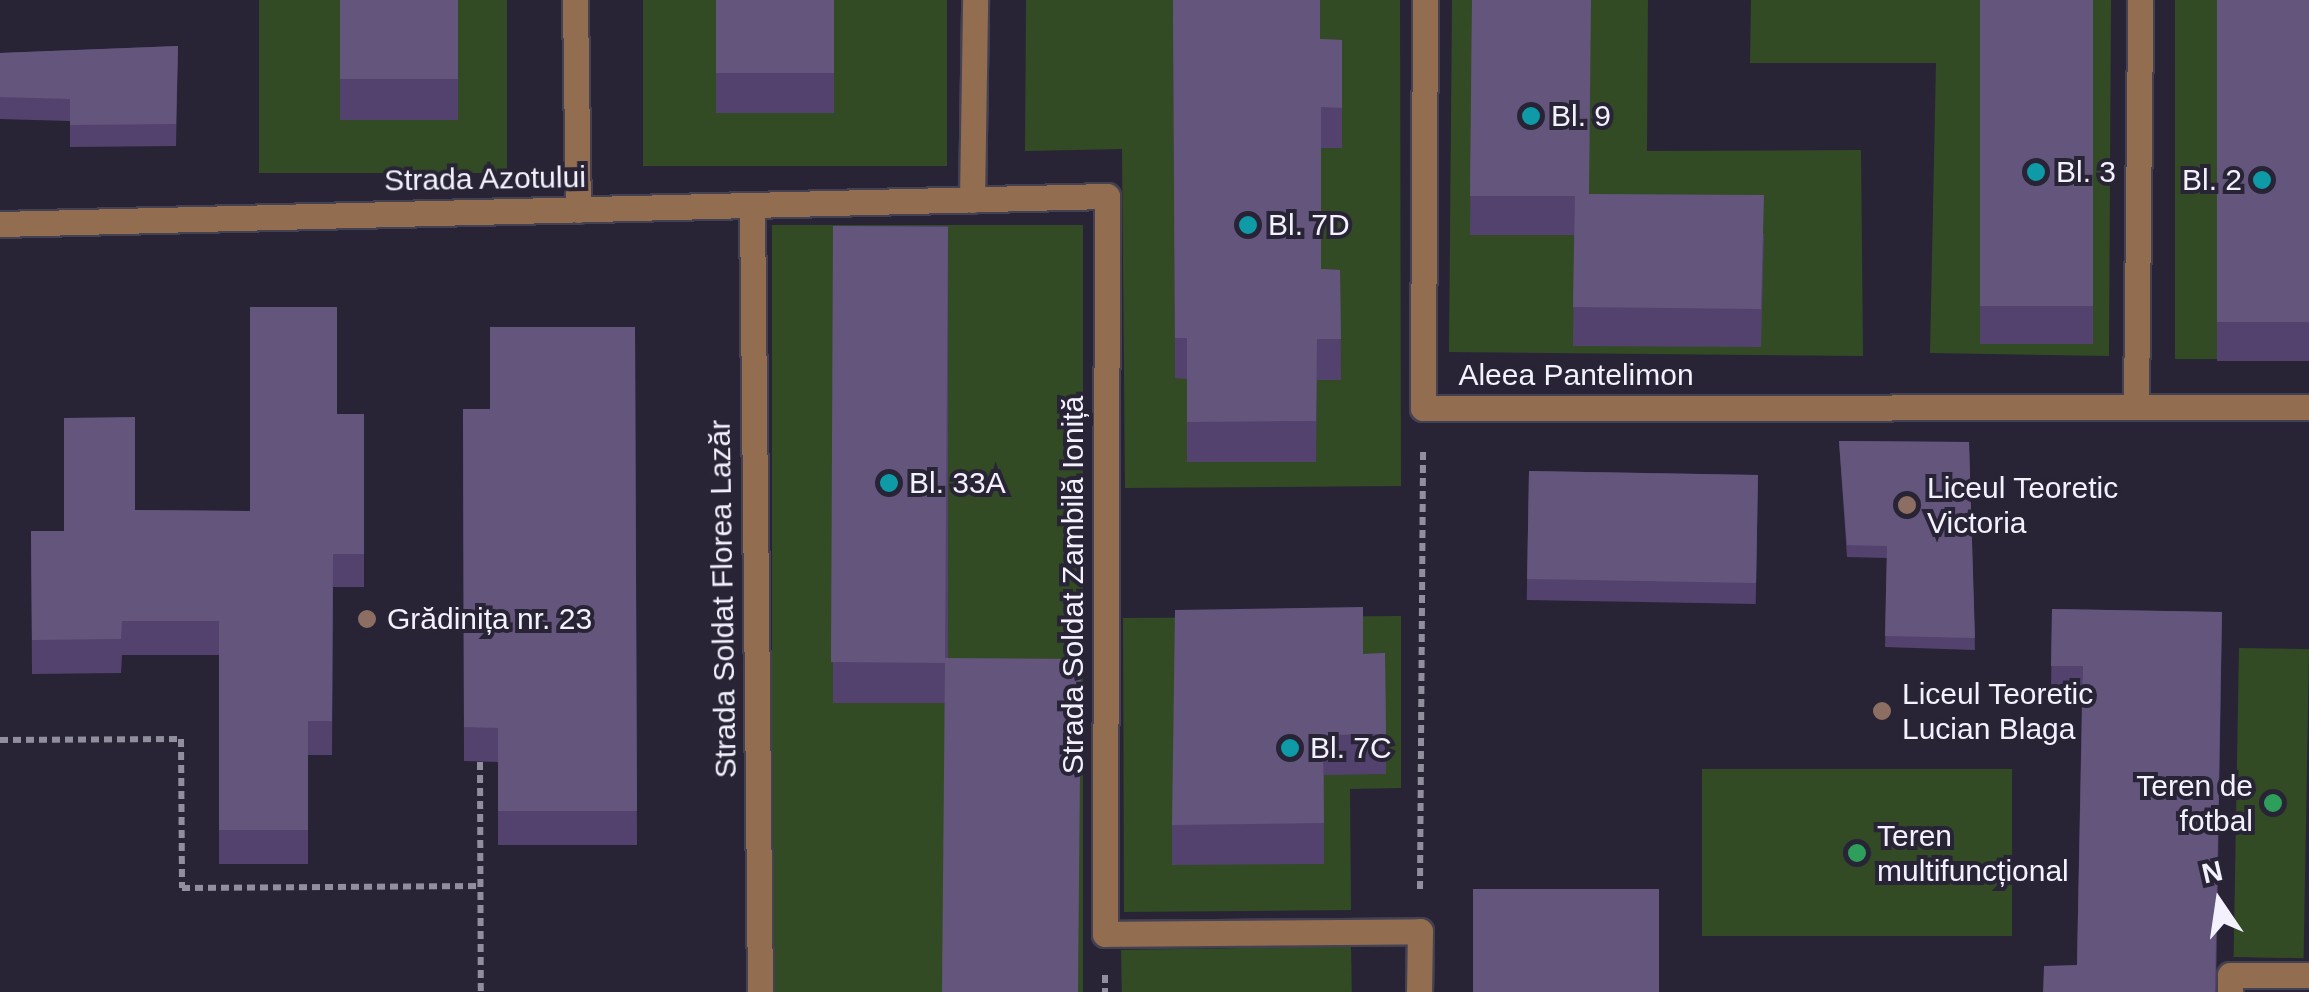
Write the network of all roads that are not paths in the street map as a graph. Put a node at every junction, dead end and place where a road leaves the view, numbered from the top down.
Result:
1 (576, 0) edge
2 (975, 0) edge
3 (1425, 0) edge
4 (2140, 0) edge
5 (972, 200) junction
6 (752, 205) junction
7 (578, 210) junction
8 (0, 224) edge
9 (2309, 407) edge
10 (2136, 408) junction
11 (2309, 975) edge
12 (760, 992) edge
13 (1419, 992) edge
14 (2230, 992) edge

1 - 7 street
2 - 5 street
3 - 10 street, Aleea Pantelimon
4 - 10 street
5 - 6 street, Strada Azotului
5 - 13 street, Strada Soldat Zambilă Ioniță
6 - 7 street, Strada Azotului
6 - 12 street, Strada Soldat Florea Lazăr
7 - 8 street, Strada Azotului
9 - 10 street, Aleea Pantelimon
11 - 14 street

